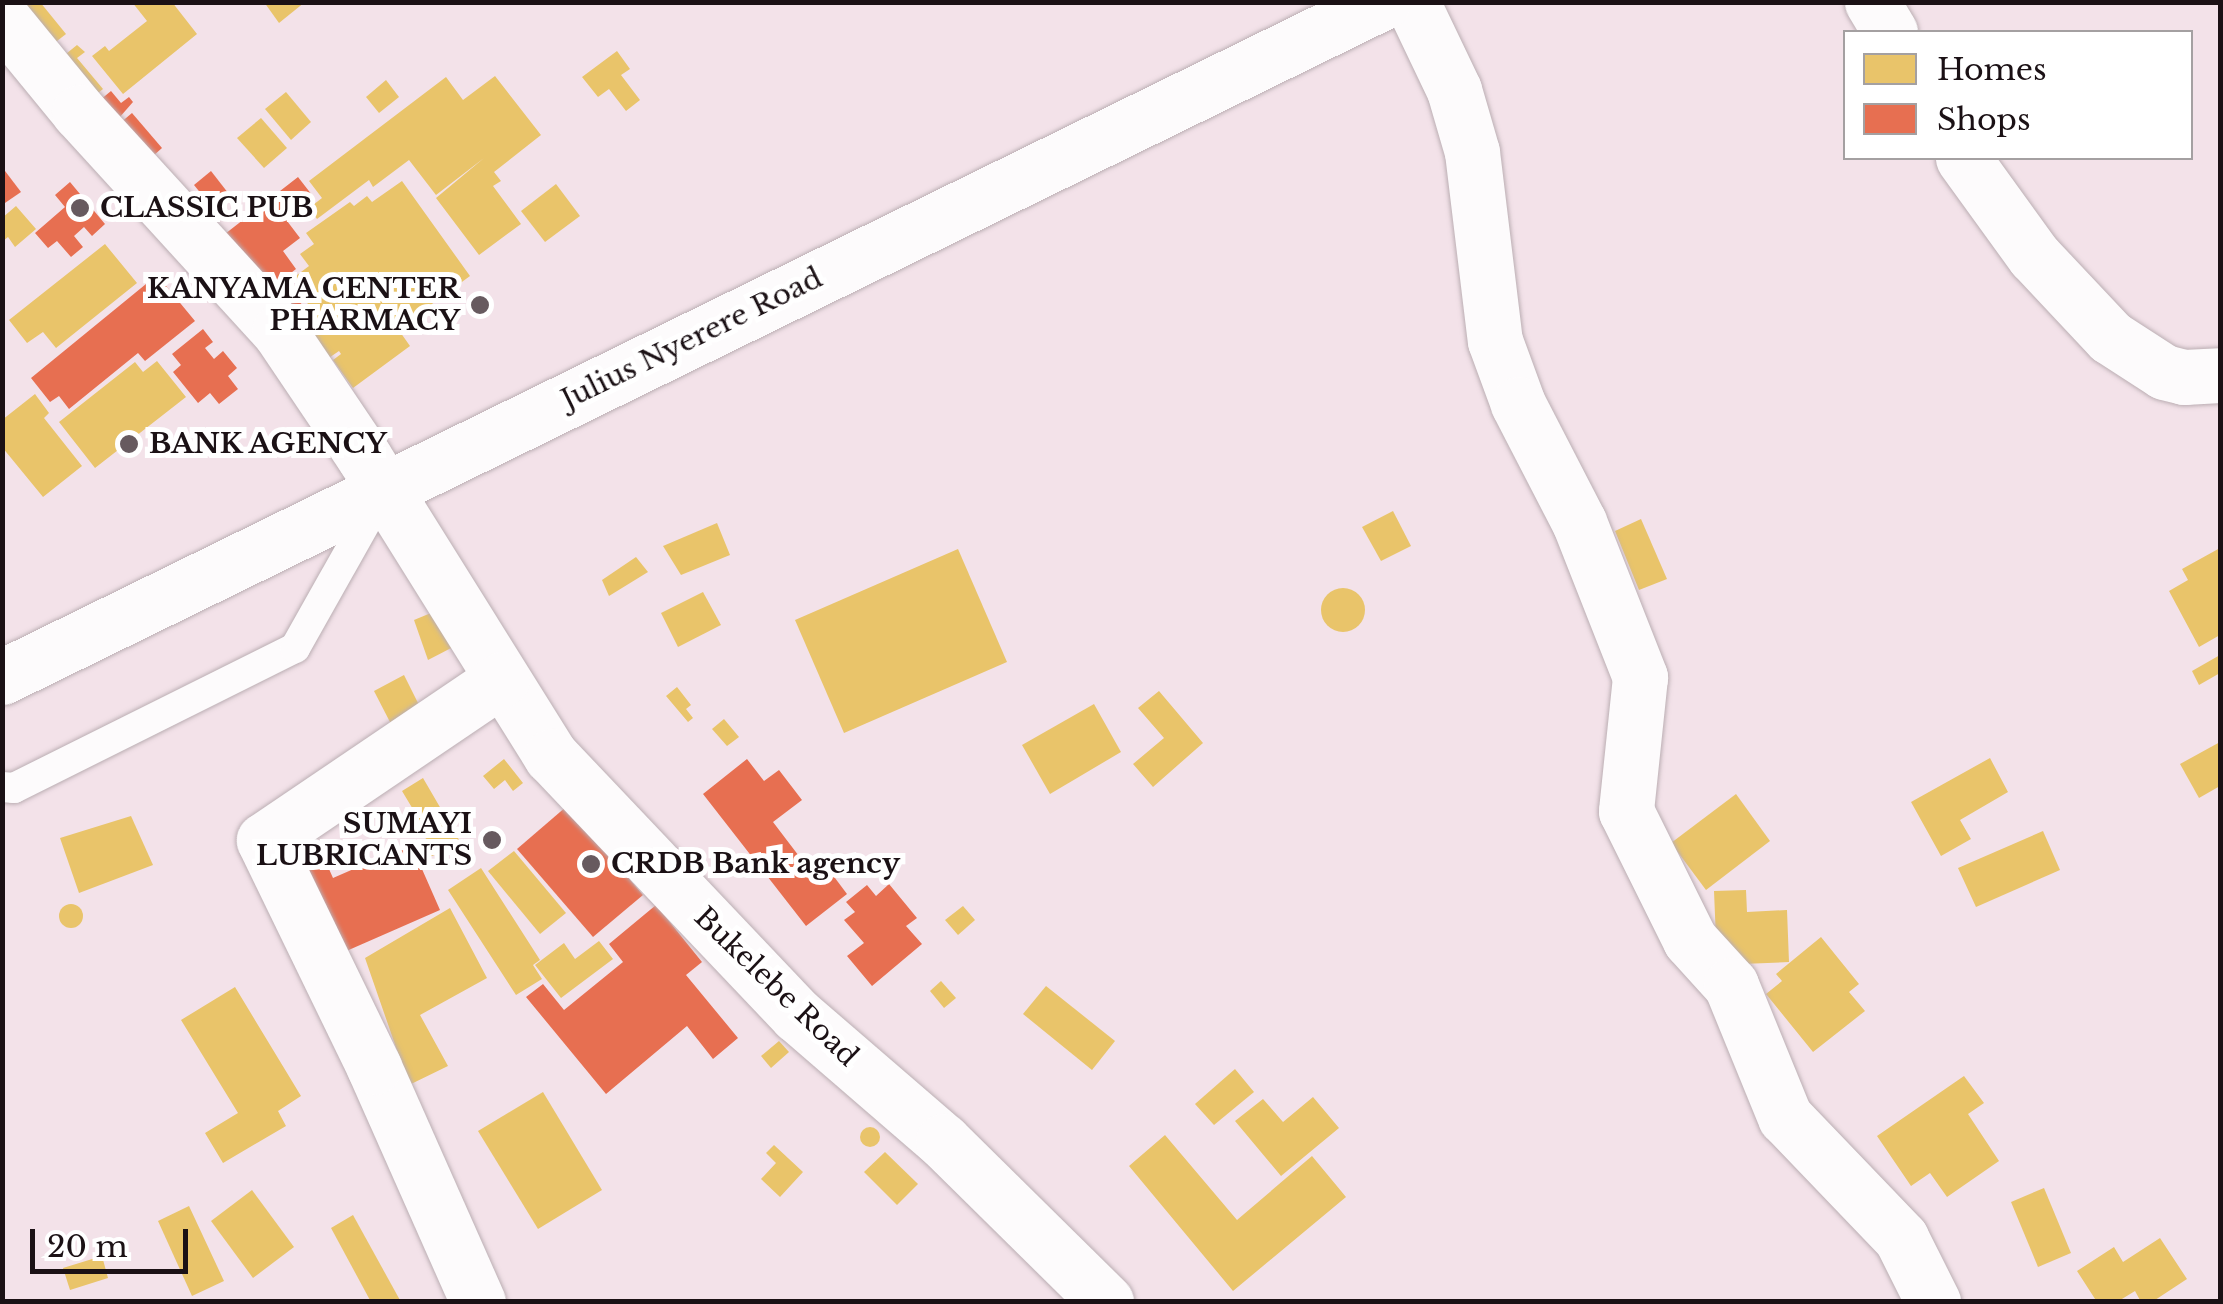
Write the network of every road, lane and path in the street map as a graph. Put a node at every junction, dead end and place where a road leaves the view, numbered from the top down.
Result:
1 (1383, 2) edge
2 (1412, 2) edge
3 (1872, 2) edge
4 (2, 18) edge
5 (1889, 30) edge
6 (1964, 160) edge
7 (2220, 375) edge
8 (384, 490) junction
9 (2, 676) edge
10 (502, 679) junction
11 (2, 787) edge
12 (478, 1302) edge
13 (1106, 1302) edge
14 (1932, 1302) edge

1 - 8 main road, Julius Nyerere Road
2 - 14 main road
3 - 5 main road
4 - 8 main road, Bukelebe Road
6 - 7 main road
8 - 9 main road, Julius Nyerere Road
8 - 10 main road, Bukelebe Road
8 - 11 lane
10 - 12 main road
10 - 13 main road, Bukelebe Road

